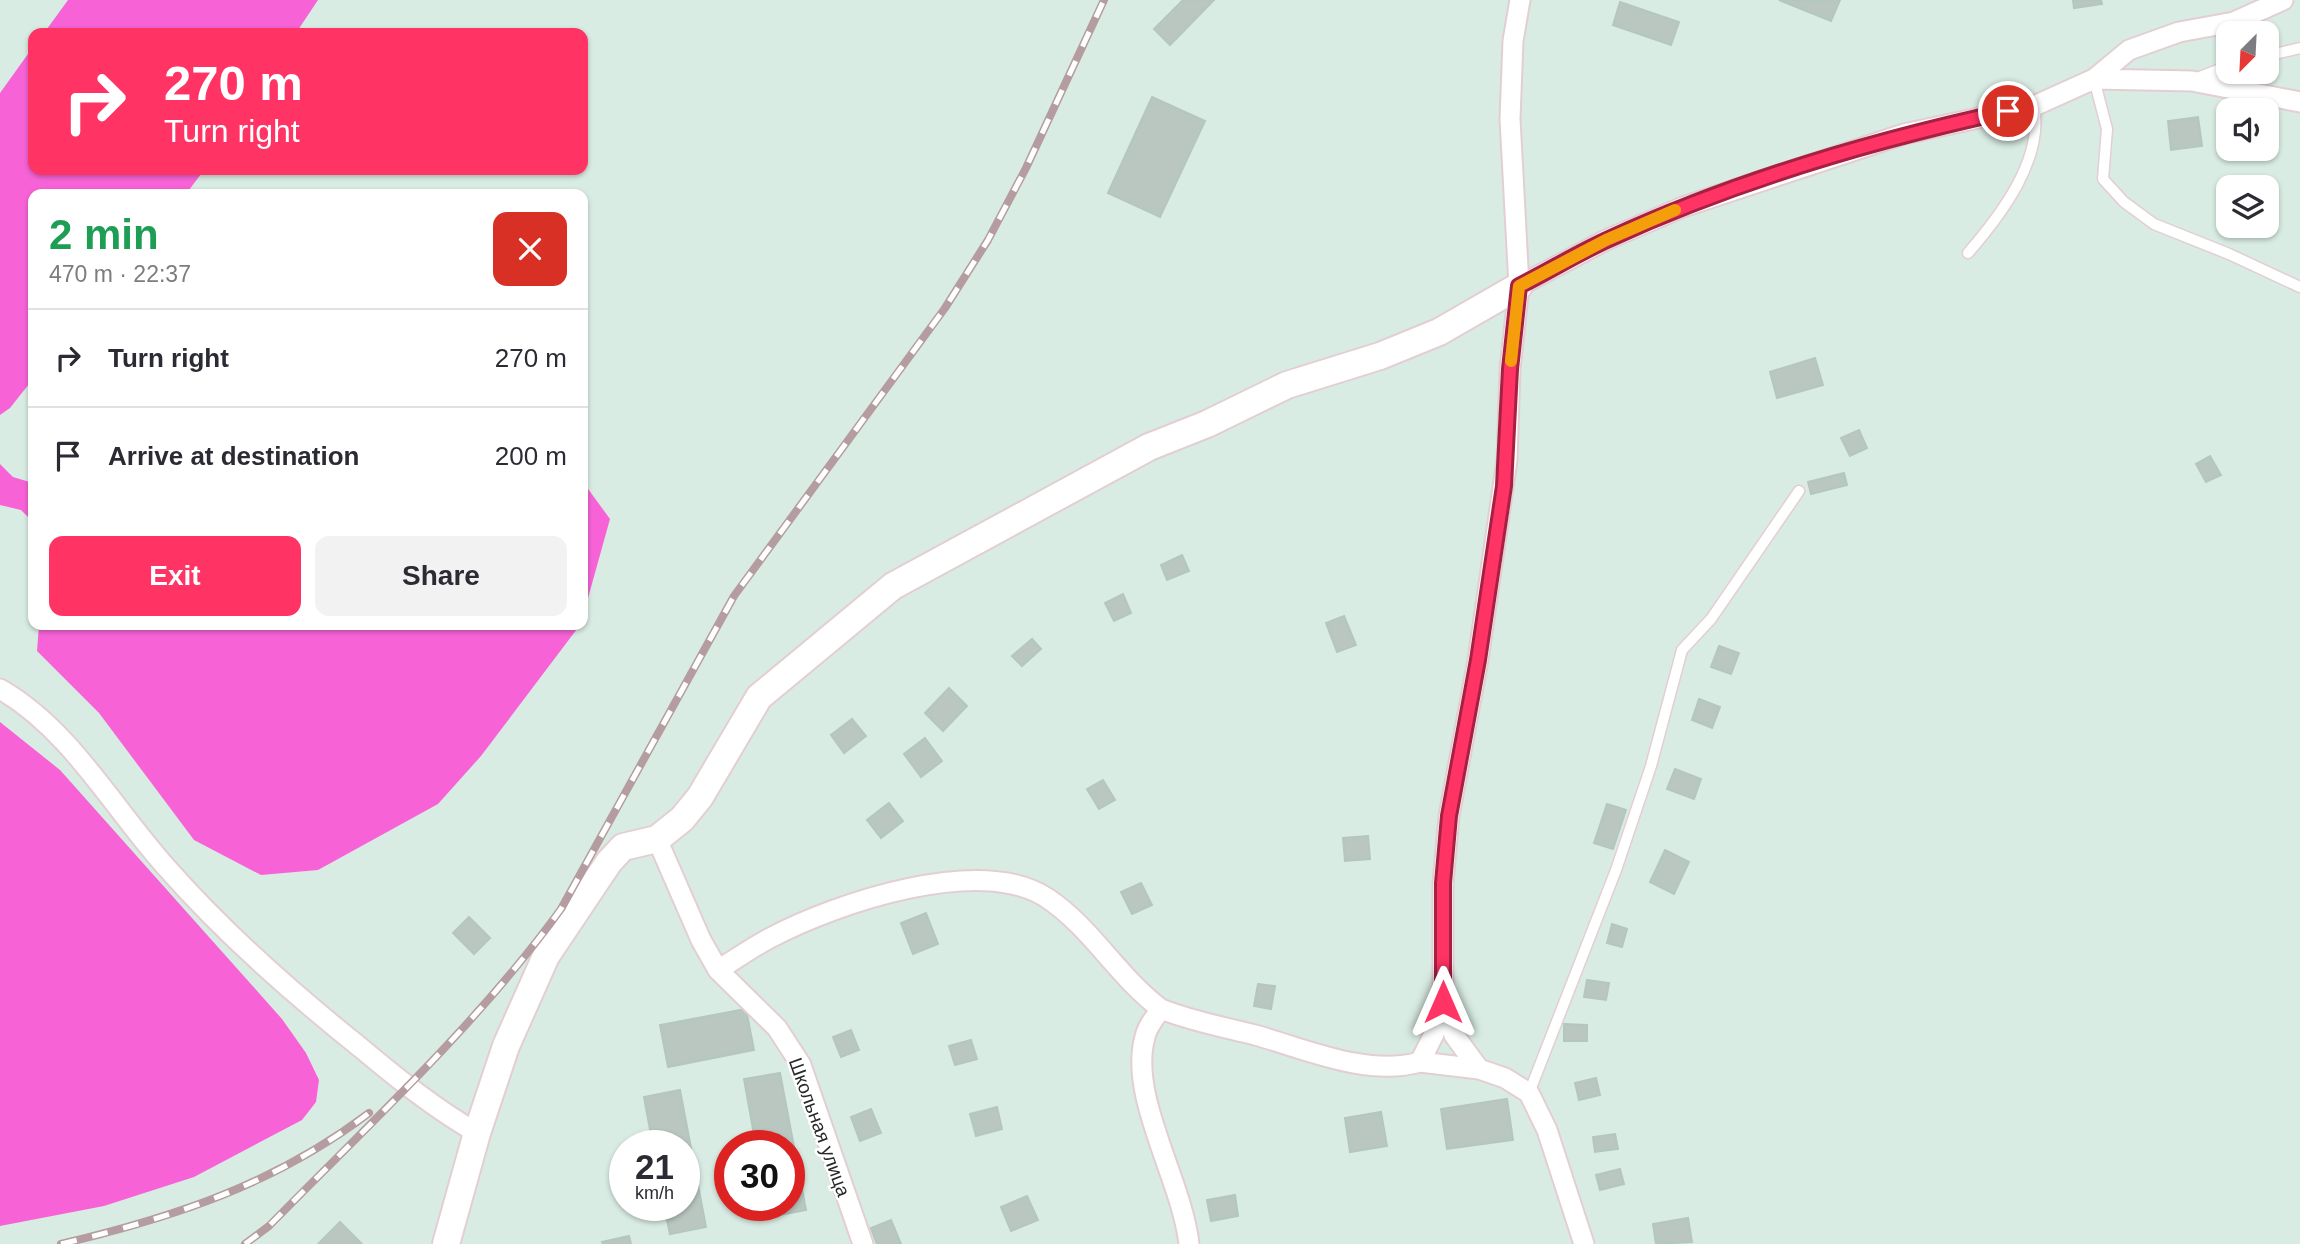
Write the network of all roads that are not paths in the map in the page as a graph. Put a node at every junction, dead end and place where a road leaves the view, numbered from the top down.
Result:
1 (1520, 0) edge
2 (2283, 0) edge
3 (2300, 48) edge
4 (2279, 53) edge
5 (2216, 70) edge
6 (2094, 79) junction
7 (2192, 81) junction
8 (2300, 102) edge
9 (2034, 106) junction
10 (1968, 253) dead end
11 (1519, 286) junction
12 (2300, 287) edge
13 (1799, 491) dead end
14 (0, 688) edge
15 (657, 839) junction
16 (718, 970) junction
17 (1443, 1002) junction
18 (1161, 1009) junction
19 (1420, 1062) junction
20 (1479, 1069) junction
21 (1529, 1093) junction
22 (477, 1133) junction
23 (446, 1244) edge
24 (863, 1244) edge
25 (1189, 1244) edge
26 (1584, 1244) edge

1 - 11 street
2 - 6 street
3 - 4 lane
5 - 7 lane
6 - 7 street
6 - 9 street
6 - 12 lane
7 - 8 street
9 - 10 lane
9 - 11 street
11 - 15 street
11 - 17 street
13 - 21 lane
14 - 22 street
15 - 16 street, Школьная улица
15 - 22 street
16 - 18 street
16 - 24 street, Школьная улица
17 - 19 street
17 - 20 street
18 - 19 street
18 - 25 street
19 - 20 street
20 - 21 street
21 - 26 street
22 - 23 street

